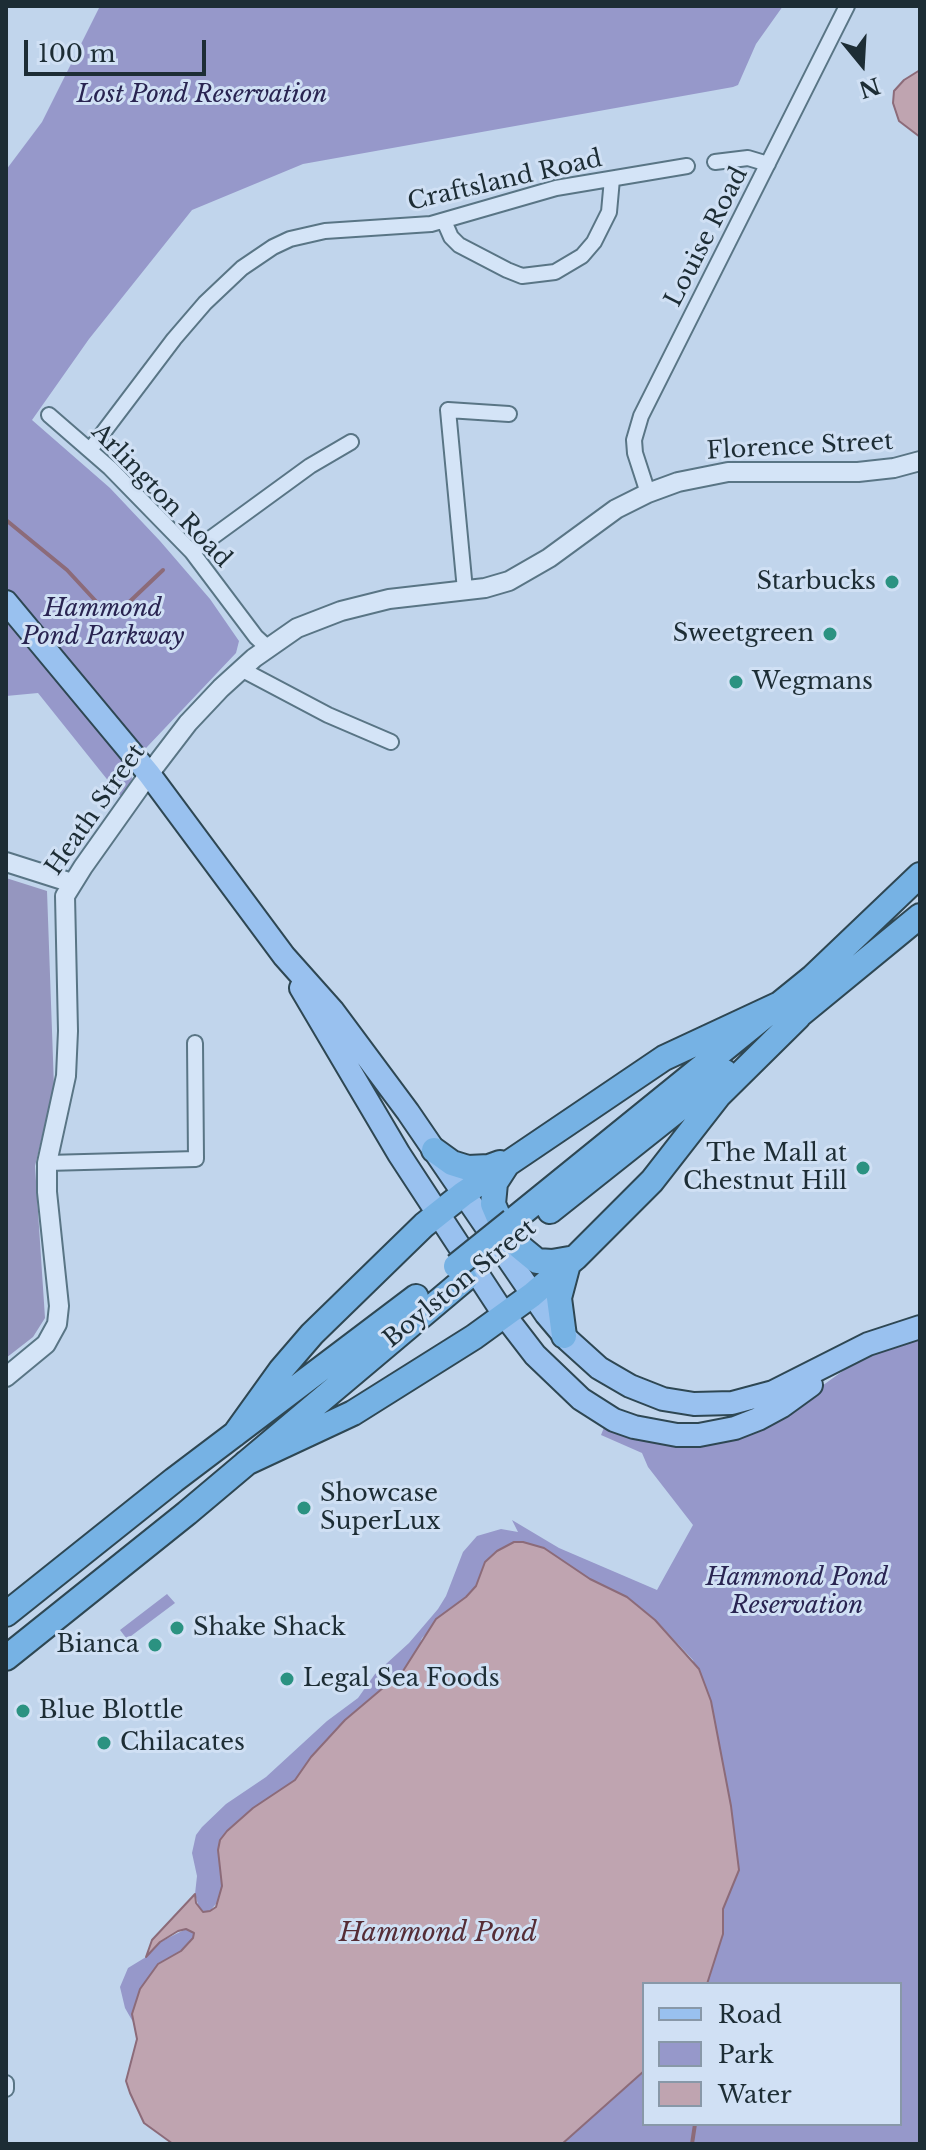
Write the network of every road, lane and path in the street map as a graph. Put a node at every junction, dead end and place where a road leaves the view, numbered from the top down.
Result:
1 (847, 6) edge
2 (715, 162) dead end
3 (768, 164) junction
4 (687, 166) dead end
5 (612, 179) junction
6 (444, 221) junction
7 (509, 414) dead end
8 (49, 415) dead end
9 (351, 442) dead end
10 (90, 450) junction
11 (920, 461) edge
12 (648, 493) junction
13 (192, 552) junction
14 (468, 590) junction
15 (6, 602) edge
16 (268, 648) junction
17 (241, 669) junction
18 (391, 742) dead end
19 (149, 774) junction
20 (6, 862) edge
21 (920, 875) edge
22 (72, 883) junction
23 (920, 916) edge
24 (284, 956) junction
25 (790, 1010) junction
26 (195, 1043) dead end
27 (434, 1150) junction
28 (514, 1158) junction
29 (47, 1163) junction
30 (463, 1194) junction
31 (437, 1215) junction
32 (571, 1261) junction
33 (460, 1272) junction
34 (532, 1295) junction
35 (505, 1316) junction
36 (920, 1327) edge
37 (564, 1336) junction
38 (849, 1354) junction
39 (6, 1377) edge
40 (235, 1434) junction
41 (246, 1463) junction
42 (6, 1614) edge
43 (6, 1658) edge
44 (6, 2083) edge
45 (6, 2089) edge

1 - 3 street, Louise Road
2 - 3 street
3 - 12 street, Louise Road
4 - 5 street, Craftsland Road
5 - 6 street, Craftsland Road
5 - 6 street
6 - 10 street, Craftsland Road
7 - 14 street
8 - 10 street, Arlington Road
9 - 13 street
10 - 13 street, Arlington Road
11 - 12 street, Florence Street
12 - 14 street, Florence Street
13 - 16 street, Arlington Road
14 - 16 street, Heath Street
15 - 19 main road
16 - 17 street, Heath Street
17 - 18 street
17 - 19 street, Heath Street
19 - 22 street, Heath Street
19 - 24 main road
20 - 22 street
21 - 25 highway, Boylston Street
22 - 29 street, Heath Street
23 - 25 highway, Boylston Street
24 - 27 main road
24 - 31 main road
25 - 28 highway
25 - 32 highway
25 - 33 highway, Boylston Street
26 - 29 street
27 - 28 highway
27 - 30 main road
28 - 30 highway
28 - 32 highway
29 - 39 street, Heath Street
30 - 31 highway
30 - 34 main road
31 - 35 main road
31 - 40 highway
32 - 34 highway
32 - 37 highway
33 - 40 highway, Boylston Street
33 - 41 highway, Boylston Street
34 - 35 highway
34 - 37 main road
35 - 38 main road
35 - 41 highway
36 - 38 main road
37 - 38 main road
40 - 42 highway, Boylston Street
41 - 43 highway, Boylston Street
44 - 45 street

